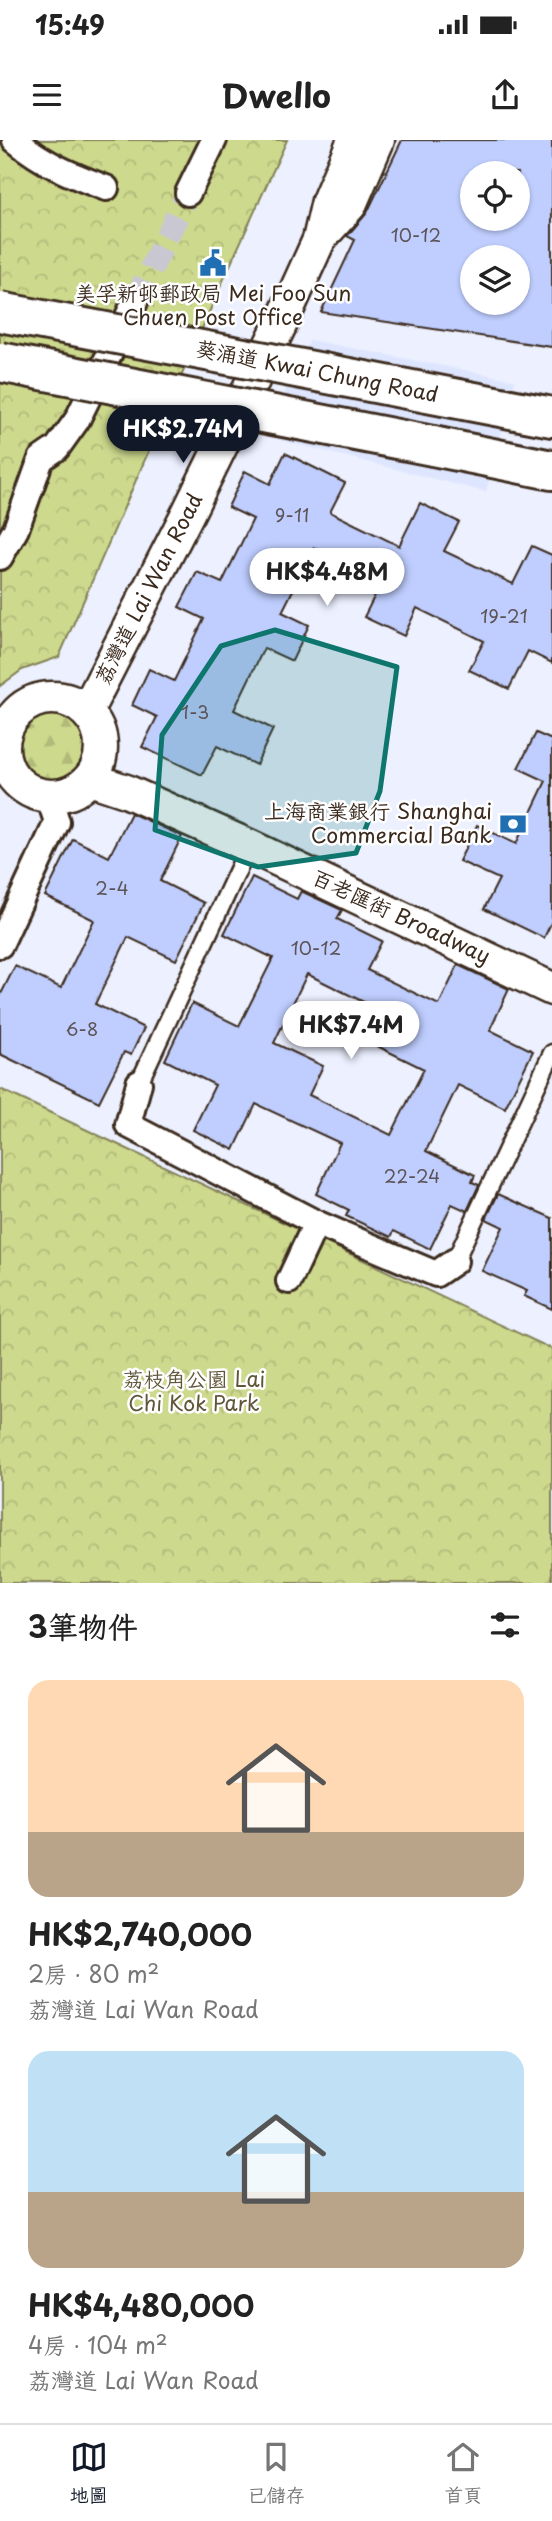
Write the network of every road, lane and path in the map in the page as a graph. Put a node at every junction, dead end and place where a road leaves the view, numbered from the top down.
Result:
1 (15, 140) edge
2 (214, 140) edge
3 (354, 140) edge
4 (378, 140) edge
5 (106, 188) dead end
6 (188, 193) tunnel mouth
7 (319, 240) junction
8 (135, 302) tunnel mouth
9 (0, 312) edge
10 (0, 362) edge
11 (552, 417) edge
12 (552, 470) edge
13 (0, 557) edge
14 (87, 710) junction
15 (1, 748) edge
16 (90, 779) junction
17 (49, 797) junction
18 (249, 846) junction
19 (0, 945) edge
20 (552, 989) edge
21 (552, 1053) edge
22 (139, 1083) joint
23 (316, 1223) junction
24 (455, 1261) joint
25 (289, 1281) dead end

1 - 5 street
2 - 6 street
3 - 7 street, 荔灣道 Lai Wan Road
4 - 7 street, 荔灣道 Lai Wan Road
7 - 14 street, 荔灣道 Lai Wan Road
8 - 13 street
9 - 11 highway, 葵涌道 Kwai Chung Road, bridge
10 - 12 highway, bridge
14 - 15 street, 荔灣道 Lai Wan Road
14 - 16 street, 荔灣道 Lai Wan Road
15 - 17 street, 荔灣道 Lai Wan Road
16 - 17 street
16 - 18 street, 百老匯街 Broadway
17 - 19 street
18 - 20 street, 百老匯街 Broadway
18 - 22 lane
21 - 24 lane
22 - 23 street
23 - 24 street
23 - 25 street

